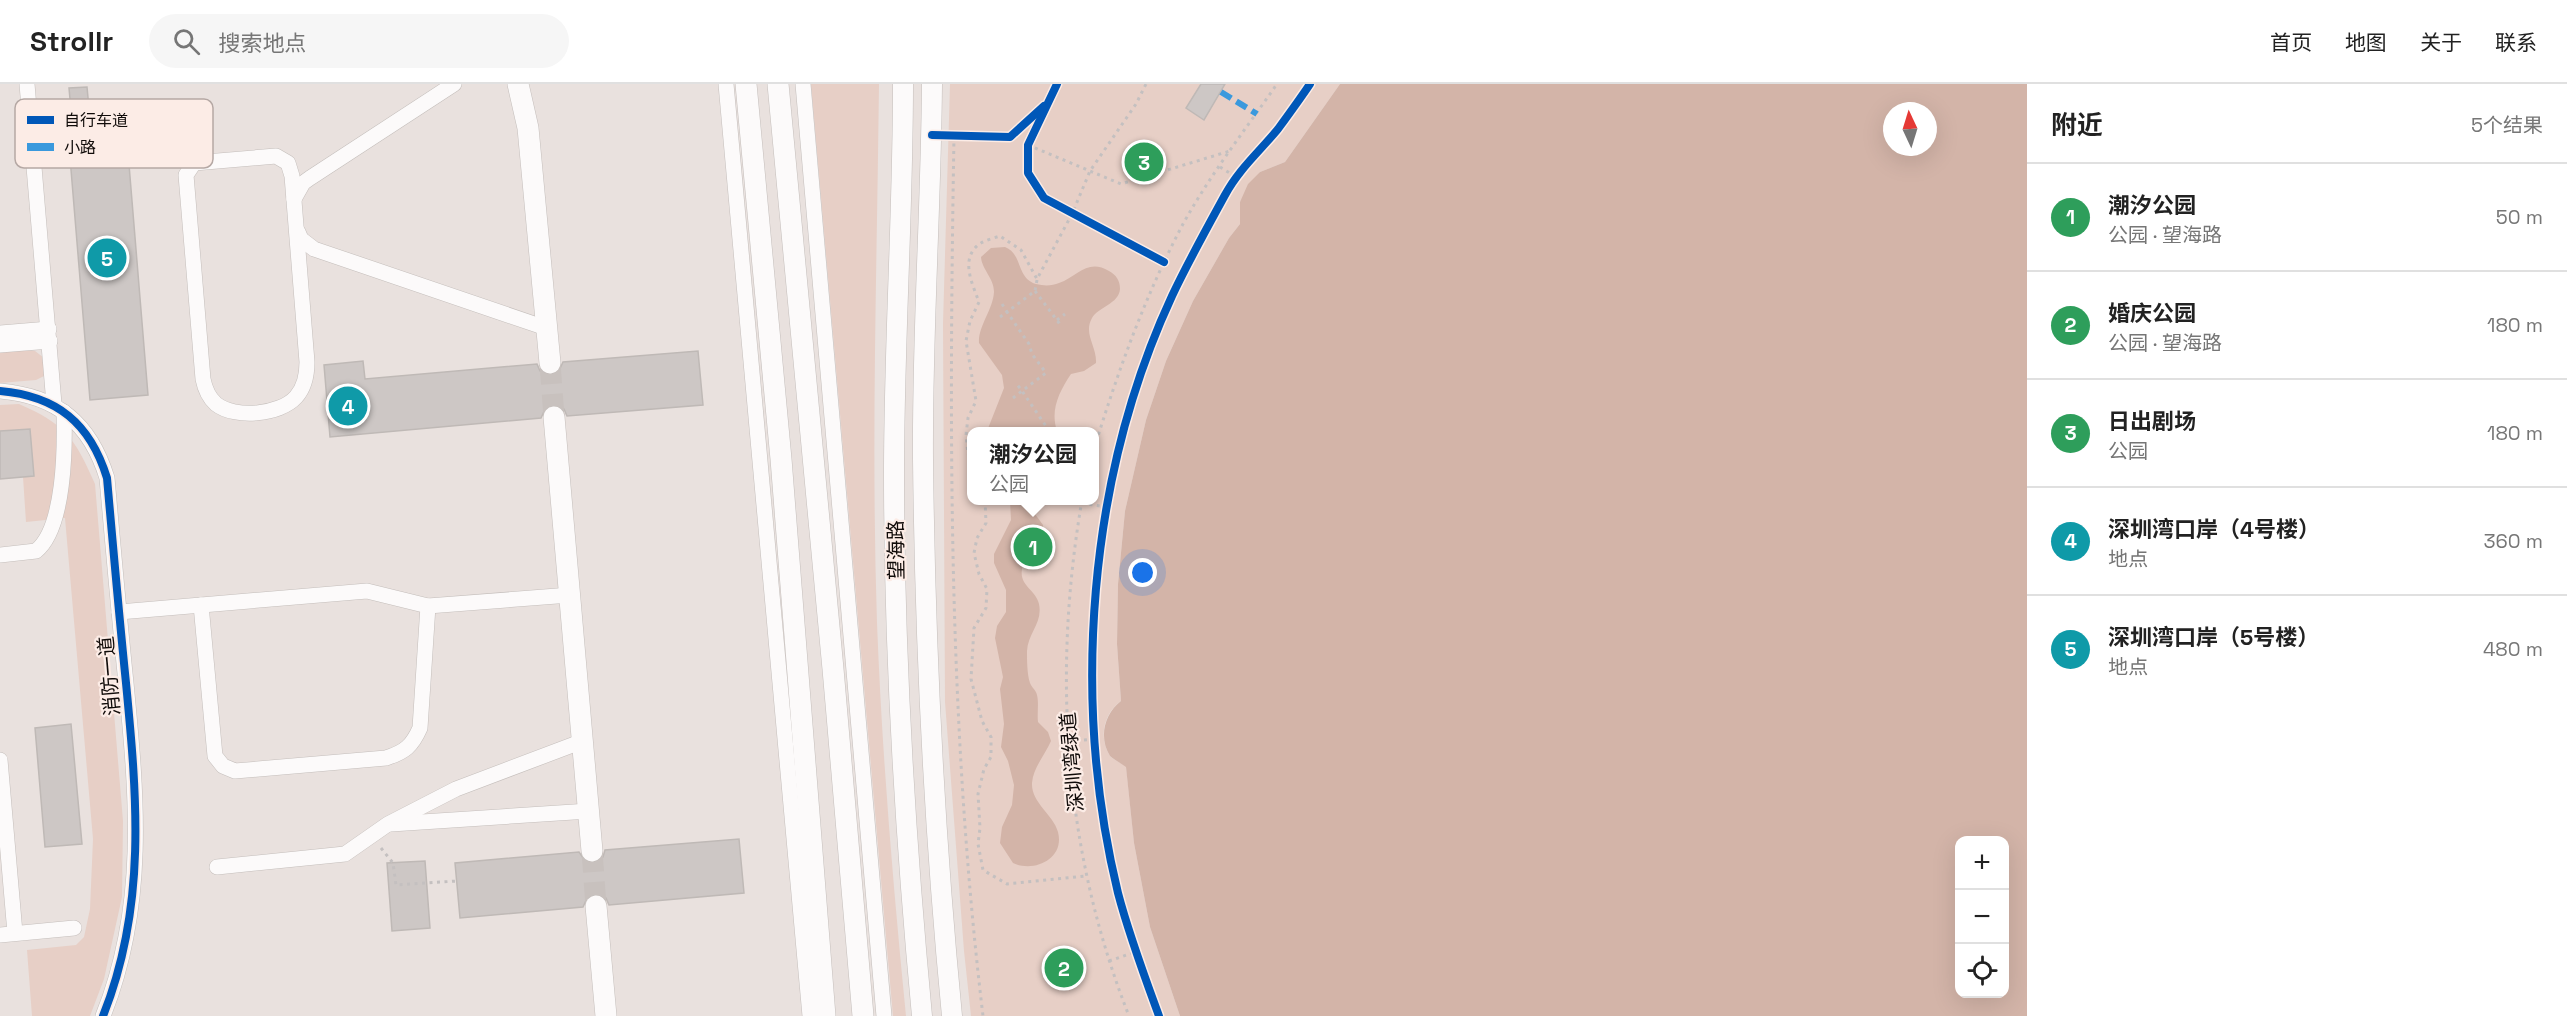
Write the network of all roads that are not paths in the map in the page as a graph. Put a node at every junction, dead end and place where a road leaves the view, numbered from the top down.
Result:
1 (27, 84) edge
2 (454, 84) edge
3 (518, 84) edge
4 (726, 84) edge
5 (746, 84) edge
6 (778, 84) edge
7 (803, 84) edge
8 (903, 84) edge
9 (932, 84) edge
10 (28, 99) edge
11 (213, 161) edge
12 (34, 168) edge
13 (191, 168) edge
14 (294, 199) junction
15 (296, 229) junction
16 (546, 328) junction
17 (0, 333) edge
18 (49, 335) junction
19 (0, 345) edge
20 (550, 363) tunnel mouth
21 (0, 391) edge
22 (59, 408) junction
23 (554, 417) tunnel mouth
24 (0, 555) edge
25 (570, 595) junction
26 (201, 605) junction
27 (428, 606) junction
28 (119, 612) junction
29 (583, 741) junction
30 (0, 760) edge
31 (589, 810) junction
32 (388, 824) junction
33 (592, 851) tunnel mouth
34 (217, 867) dead end
35 (596, 906) tunnel mouth
36 (74, 928) dead end
37 (7, 934) edge
38 (103, 1016) edge
39 (606, 1016) edge
40 (810, 1016) edge
41 (825, 1016) edge
42 (863, 1016) edge
43 (884, 1016) edge
44 (922, 1016) edge
45 (952, 1016) edge

1 - 10 street
2 - 14 street
3 - 16 highway
4 - 40 street
5 - 41 highway
6 - 42 highway
7 - 43 street
8 - 44 main road, 望海路
9 - 45 main road, 望海路
11 - 14 street
12 - 18 street
13 - 15 street
14 - 15 street
15 - 16 street
16 - 20 highway
17 - 18 street
18 - 19 street
18 - 22 street
21 - 22 street, 消防一道
22 - 24 street
22 - 28 street, 消防一道
23 - 25 highway
25 - 27 street
25 - 29 highway
26 - 27 street
26 - 27 street
26 - 28 street
28 - 38 street, 消防一道
29 - 31 highway
29 - 32 street
30 - 37 street
31 - 32 street
31 - 33 highway
32 - 34 street
35 - 39 highway
36 - 37 street

